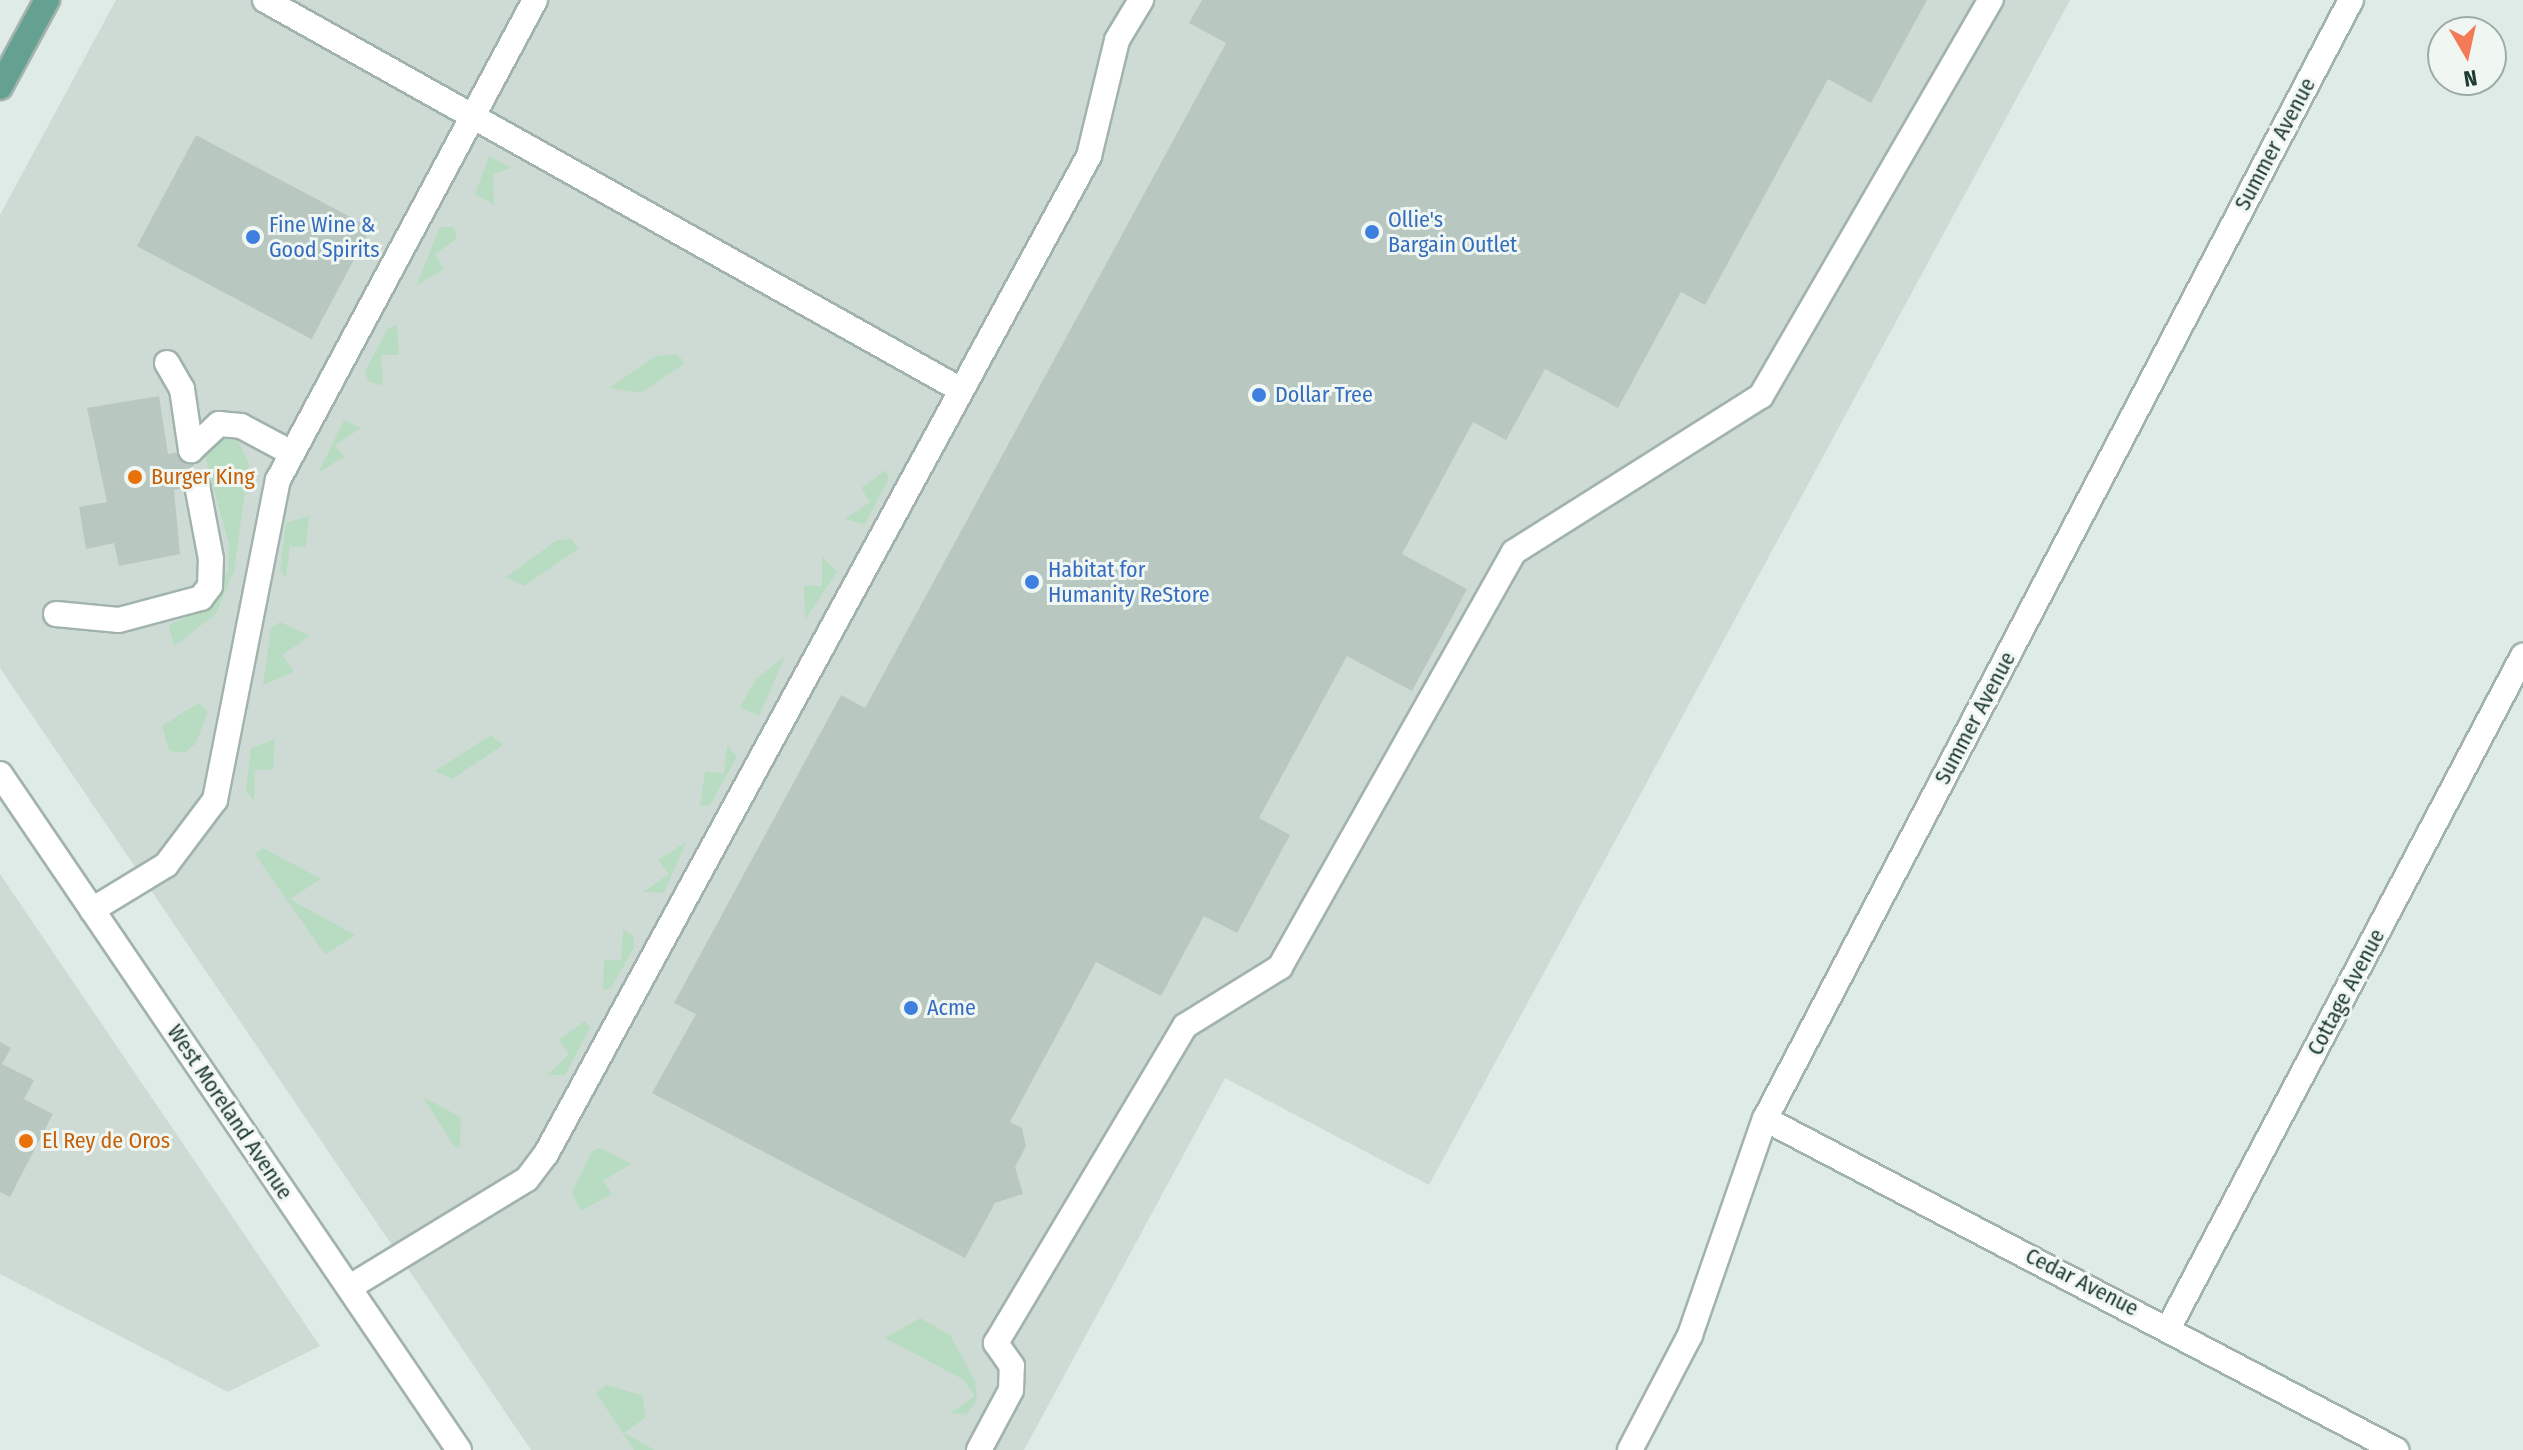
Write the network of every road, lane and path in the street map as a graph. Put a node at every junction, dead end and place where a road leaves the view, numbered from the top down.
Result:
1 (47, 0) edge
2 (265, 0) edge
3 (535, 0) edge
4 (1141, 0) edge
5 (1991, 0) edge
6 (2351, 0) edge
7 (0, 87) edge
8 (471, 116) junction
9 (167, 363) dead end
10 (961, 390) junction
11 (290, 452) junction
12 (197, 485) dead end
13 (56, 614) dead end
14 (2523, 656) edge
15 (0, 774) edge
16 (92, 910) junction
17 (1765, 1119) junction
18 (350, 1287) junction
19 (2169, 1327) junction
20 (459, 1450) edge
21 (979, 1450) edge
22 (1630, 1450) edge
23 (2396, 1450) edge

1 - 7 main road
2 - 8 street
3 - 8 street
4 - 10 street
5 - 21 street
6 - 17 street, Summer Avenue
8 - 10 street
8 - 11 street
9 - 11 street
10 - 18 street
11 - 16 street
12 - 13 street
14 - 19 street, Cottage Avenue
15 - 16 street, West Moreland Avenue
16 - 18 street, West Moreland Avenue
17 - 19 street, Cedar Avenue
17 - 22 street, Summer Avenue
18 - 20 street, West Moreland Avenue
19 - 23 street, Cedar Avenue

